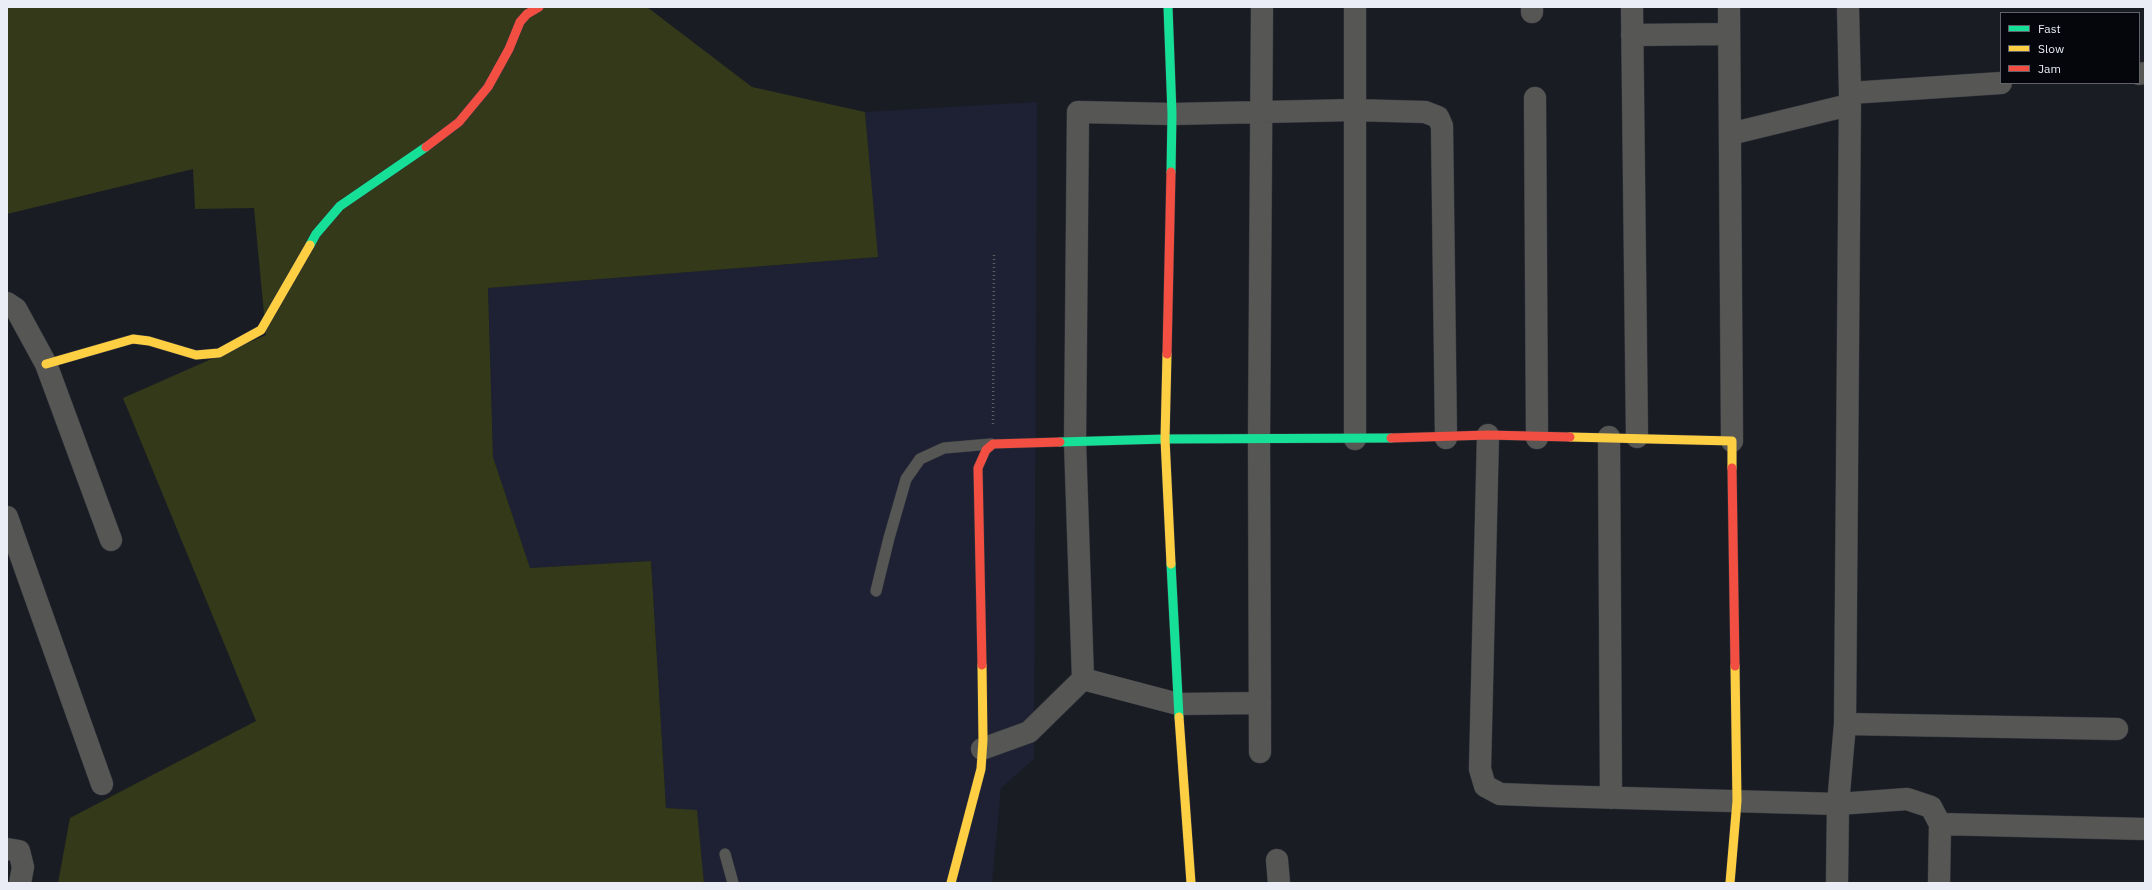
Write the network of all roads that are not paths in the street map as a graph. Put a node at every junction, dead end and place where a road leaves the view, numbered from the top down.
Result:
1 (539, 7) edge
2 (1168, 7) edge
3 (1262, 7) edge
4 (1355, 7) edge
5 (1632, 7) edge
6 (1729, 7) edge
7 (1848, 7) edge
8 (1729, 34) junction
9 (1632, 35) junction
10 (2000, 83) edge
11 (1535, 98) dead end
12 (1850, 99) junction
13 (1354, 110) junction
14 (1262, 112) junction
15 (1172, 114) junction
16 (1730, 134) junction
17 (7, 303) edge
18 (46, 364) junction
19 (1488, 435) junction
20 (1637, 437) junction
21 (1446, 438) junction
22 (1537, 438) junction
23 (1609, 438) junction
24 (1166, 439) junction
25 (1355, 439) junction
26 (1259, 440) junction
27 (1732, 441) junction
28 (1074, 442) junction
29 (993, 444) junction
30 (7, 517) edge
31 (110, 540) dead end
32 (876, 591) dead end
33 (1083, 679) junction
34 (1260, 703) junction
35 (1178, 704) junction
36 (1845, 724) junction
37 (2117, 729) dead end
38 (982, 750) junction
39 (1260, 752) dead end
40 (102, 784) dead end
41 (1611, 798) junction
42 (1737, 801) junction
43 (1838, 804) junction
44 (1940, 824) junction
45 (2145, 829) edge
46 (7, 849) edge
47 (725, 854) dead end
48 (1277, 860) dead end
49 (20, 883) edge
50 (734, 883) edge
51 (951, 883) edge
52 (1191, 883) edge
53 (1279, 883) edge
54 (1730, 883) edge
55 (1837, 883) edge
56 (1939, 883) edge

1 - 18 street
2 - 15 street
3 - 14 street
4 - 13 street
5 - 9 street
6 - 8 street
7 - 12 street
8 - 9 street
8 - 16 street
9 - 20 street
10 - 12 street
11 - 22 street
12 - 16 street
12 - 36 street
13 - 14 street
13 - 21 street
13 - 25 street
14 - 15 street
14 - 26 street
15 - 24 street
15 - 28 street
16 - 27 street
17 - 18 street
18 - 31 street
19 - 21 street
19 - 22 street
19 - 41 street
20 - 23 street
20 - 27 street
21 - 25 street
22 - 23 street
23 - 41 street
24 - 26 street
24 - 28 street
24 - 35 street
25 - 26 street
26 - 34 street
27 - 42 street
28 - 29 street
28 - 33 street
29 - 32 lane
29 - 38 street
30 - 40 street
33 - 35 street
33 - 38 street
34 - 35 street
34 - 39 street
35 - 52 street
36 - 37 street
36 - 43 street
38 - 51 street
41 - 42 street
42 - 43 street
42 - 54 street
43 - 44 street
43 - 55 street
44 - 45 street
44 - 56 street
46 - 49 street
47 - 50 lane
48 - 53 street

